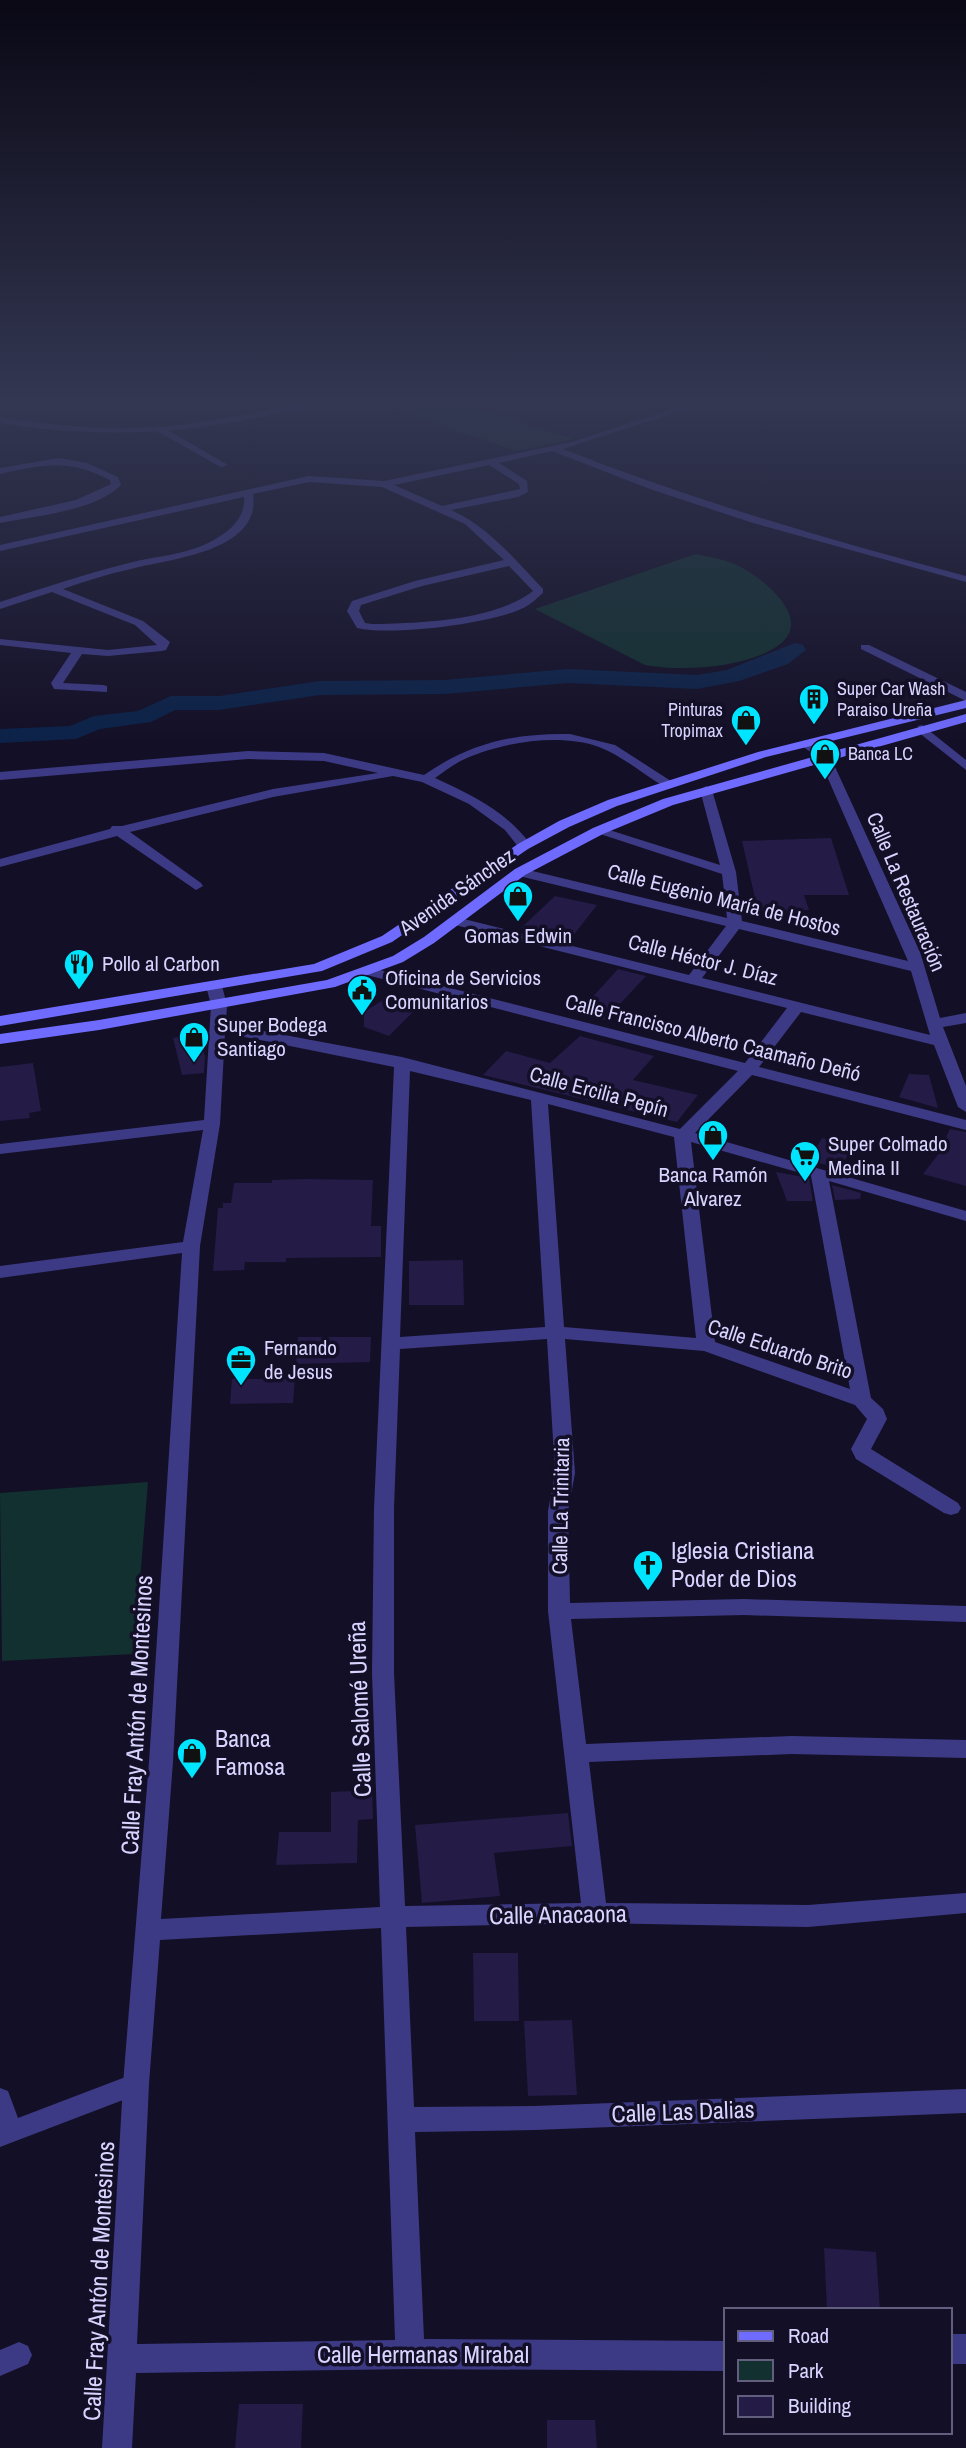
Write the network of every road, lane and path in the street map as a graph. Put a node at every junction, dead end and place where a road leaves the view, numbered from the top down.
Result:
1 (20, 515) edge
2 (145, 515) edge
3 (248, 515) edge
4 (455, 515) edge
5 (738, 515) edge
6 (0, 520) edge
7 (0, 548) edge
8 (510, 562) junction
9 (966, 579) edge
10 (54, 589) junction
11 (0, 606) edge
12 (0, 642) edge
13 (865, 647) dead end
14 (78, 651) junction
15 (103, 689) dead end
16 (966, 697) edge
17 (966, 704) edge
18 (966, 718) edge
19 (922, 729) junction
20 (805, 744) junction
21 (824, 756) junction
22 (966, 766) edge
23 (401, 773) junction
24 (0, 776) edge
25 (426, 779) junction
26 (668, 783) junction
27 (706, 790) junction
28 (117, 829) junction
29 (598, 831) junction
30 (524, 845) junction
31 (0, 863) edge
32 (520, 872) junction
33 (729, 872) junction
34 (196, 886) dead end
35 (456, 921) junction
36 (735, 924) junction
37 (919, 968) junction
38 (368, 971) junction
39 (693, 979) junction
40 (216, 1006) junction
41 (797, 1006) junction
42 (966, 1018) edge
43 (0, 1021) edge
44 (934, 1024) junction
45 (0, 1040) edge
46 (941, 1042) junction
47 (402, 1062) junction
48 (749, 1069) junction
49 (539, 1098) junction
50 (964, 1098) edge
51 (212, 1124) junction
52 (966, 1125) edge
53 (682, 1136) junction
54 (0, 1149) edge
55 (819, 1173) junction
56 (966, 1216) edge
57 (191, 1246) junction
58 (0, 1272) edge
59 (555, 1332) junction
60 (389, 1344) junction
61 (706, 1345) junction
62 (862, 1400) junction
63 (951, 1508) dead end
64 (559, 1611) junction
65 (966, 1614) edge
66 (966, 1749) edge
67 (577, 1753) junction
68 (966, 1903) edge
69 (595, 1913) junction
70 (395, 1917) junction
71 (149, 1930) junction
72 (136, 2084) junction
73 (0, 2099) edge
74 (966, 2102) edge
75 (400, 2120) junction
76 (5, 2134) edge
77 (410, 2354) junction
78 (724, 2356) edge
79 (120, 2359) junction
80 (117, 2448) edge

1 - 6 street
2 - 7 street
3 - 10 street
4 - 8 street
5 - 9 street
8 - 8 street
10 - 11 street
10 - 14 street
12 - 14 street
13 - 16 street
14 - 15 street
17 - 20 street, Avenida Sánchez
18 - 19 street, Avenida Sánchez
19 - 21 street, Avenida Sánchez
19 - 22 street
20 - 21 street
20 - 26 street, Avenida Sánchez
21 - 27 street, Avenida Sánchez
21 - 37 street, Calle La Restauración
23 - 24 street
23 - 25 street
23 - 28 street
25 - 26 street
25 - 30 street
26 - 30 street, Avenida Sánchez
27 - 29 street, Avenida Sánchez
27 - 33 street
28 - 31 street
28 - 34 street
29 - 32 street, Avenida Sánchez
29 - 33 street
30 - 40 street, Avenida Sánchez
32 - 35 street, Avenida Sánchez
32 - 36 street, Calle Eugenio María de Hostos
33 - 36 street
35 - 38 street, Avenida Sánchez
35 - 39 street, Calle Héctor J. Díaz
36 - 37 street, Calle Eugenio María de Hostos
36 - 39 street
37 - 44 street, Calle La Restauración
38 - 40 street, Avenida Sánchez
38 - 48 street, Calle Francisco Alberto Caamaño Deñó
39 - 41 street, Calle Héctor J. Díaz
40 - 43 street, Avenida Sánchez
40 - 45 street, Avenida Sánchez
40 - 47 street, Calle Ercilia Pepín
40 - 51 street, Calle Fray Antón de Montesinos
41 - 46 street, Calle Héctor J. Díaz
41 - 48 street
42 - 44 street
44 - 46 street, Calle La Restauración
46 - 50 street, Calle La Restauración
47 - 49 street, Calle Ercilia Pepín
47 - 60 street, Calle Salomé Ureña
48 - 52 street, Calle Francisco Alberto Caamaño Deñó
48 - 53 street
49 - 53 street, Calle Ercilia Pepín
49 - 59 street, Calle La Trinitaria
51 - 54 street
51 - 57 street, Calle Fray Antón de Montesinos
53 - 55 street, Calle Ercilia Pepín
53 - 61 street
55 - 56 street, Calle Ercilia Pepín
55 - 62 street
57 - 58 street
57 - 71 street, Calle Fray Antón de Montesinos
59 - 60 street, Calle Eduardo Brito
59 - 61 street, Calle Eduardo Brito
59 - 64 street, Calle La Trinitaria
60 - 70 street, Calle Salomé Ureña
61 - 62 street, Calle Eduardo Brito
62 - 63 street, Calle Eduardo Brito
64 - 65 street
64 - 67 street, Calle La Trinitaria
66 - 67 street
67 - 69 street, Calle La Trinitaria
68 - 69 street, Calle Anacaona
69 - 70 street, Calle Anacaona
70 - 71 street, Calle Anacaona
70 - 75 street, Calle Salomé Ureña
71 - 72 street, Calle Fray Antón de Montesinos
72 - 76 lane
72 - 79 street, Calle Fray Antón de Montesinos
73 - 76 lane
74 - 75 street, Calle Las Dalias
75 - 77 street, Calle Salomé Ureña
77 - 78 street, Calle Hermanas Mirabal
77 - 79 street, Calle Hermanas Mirabal
79 - 80 street, Calle Fray Antón de Montesinos

